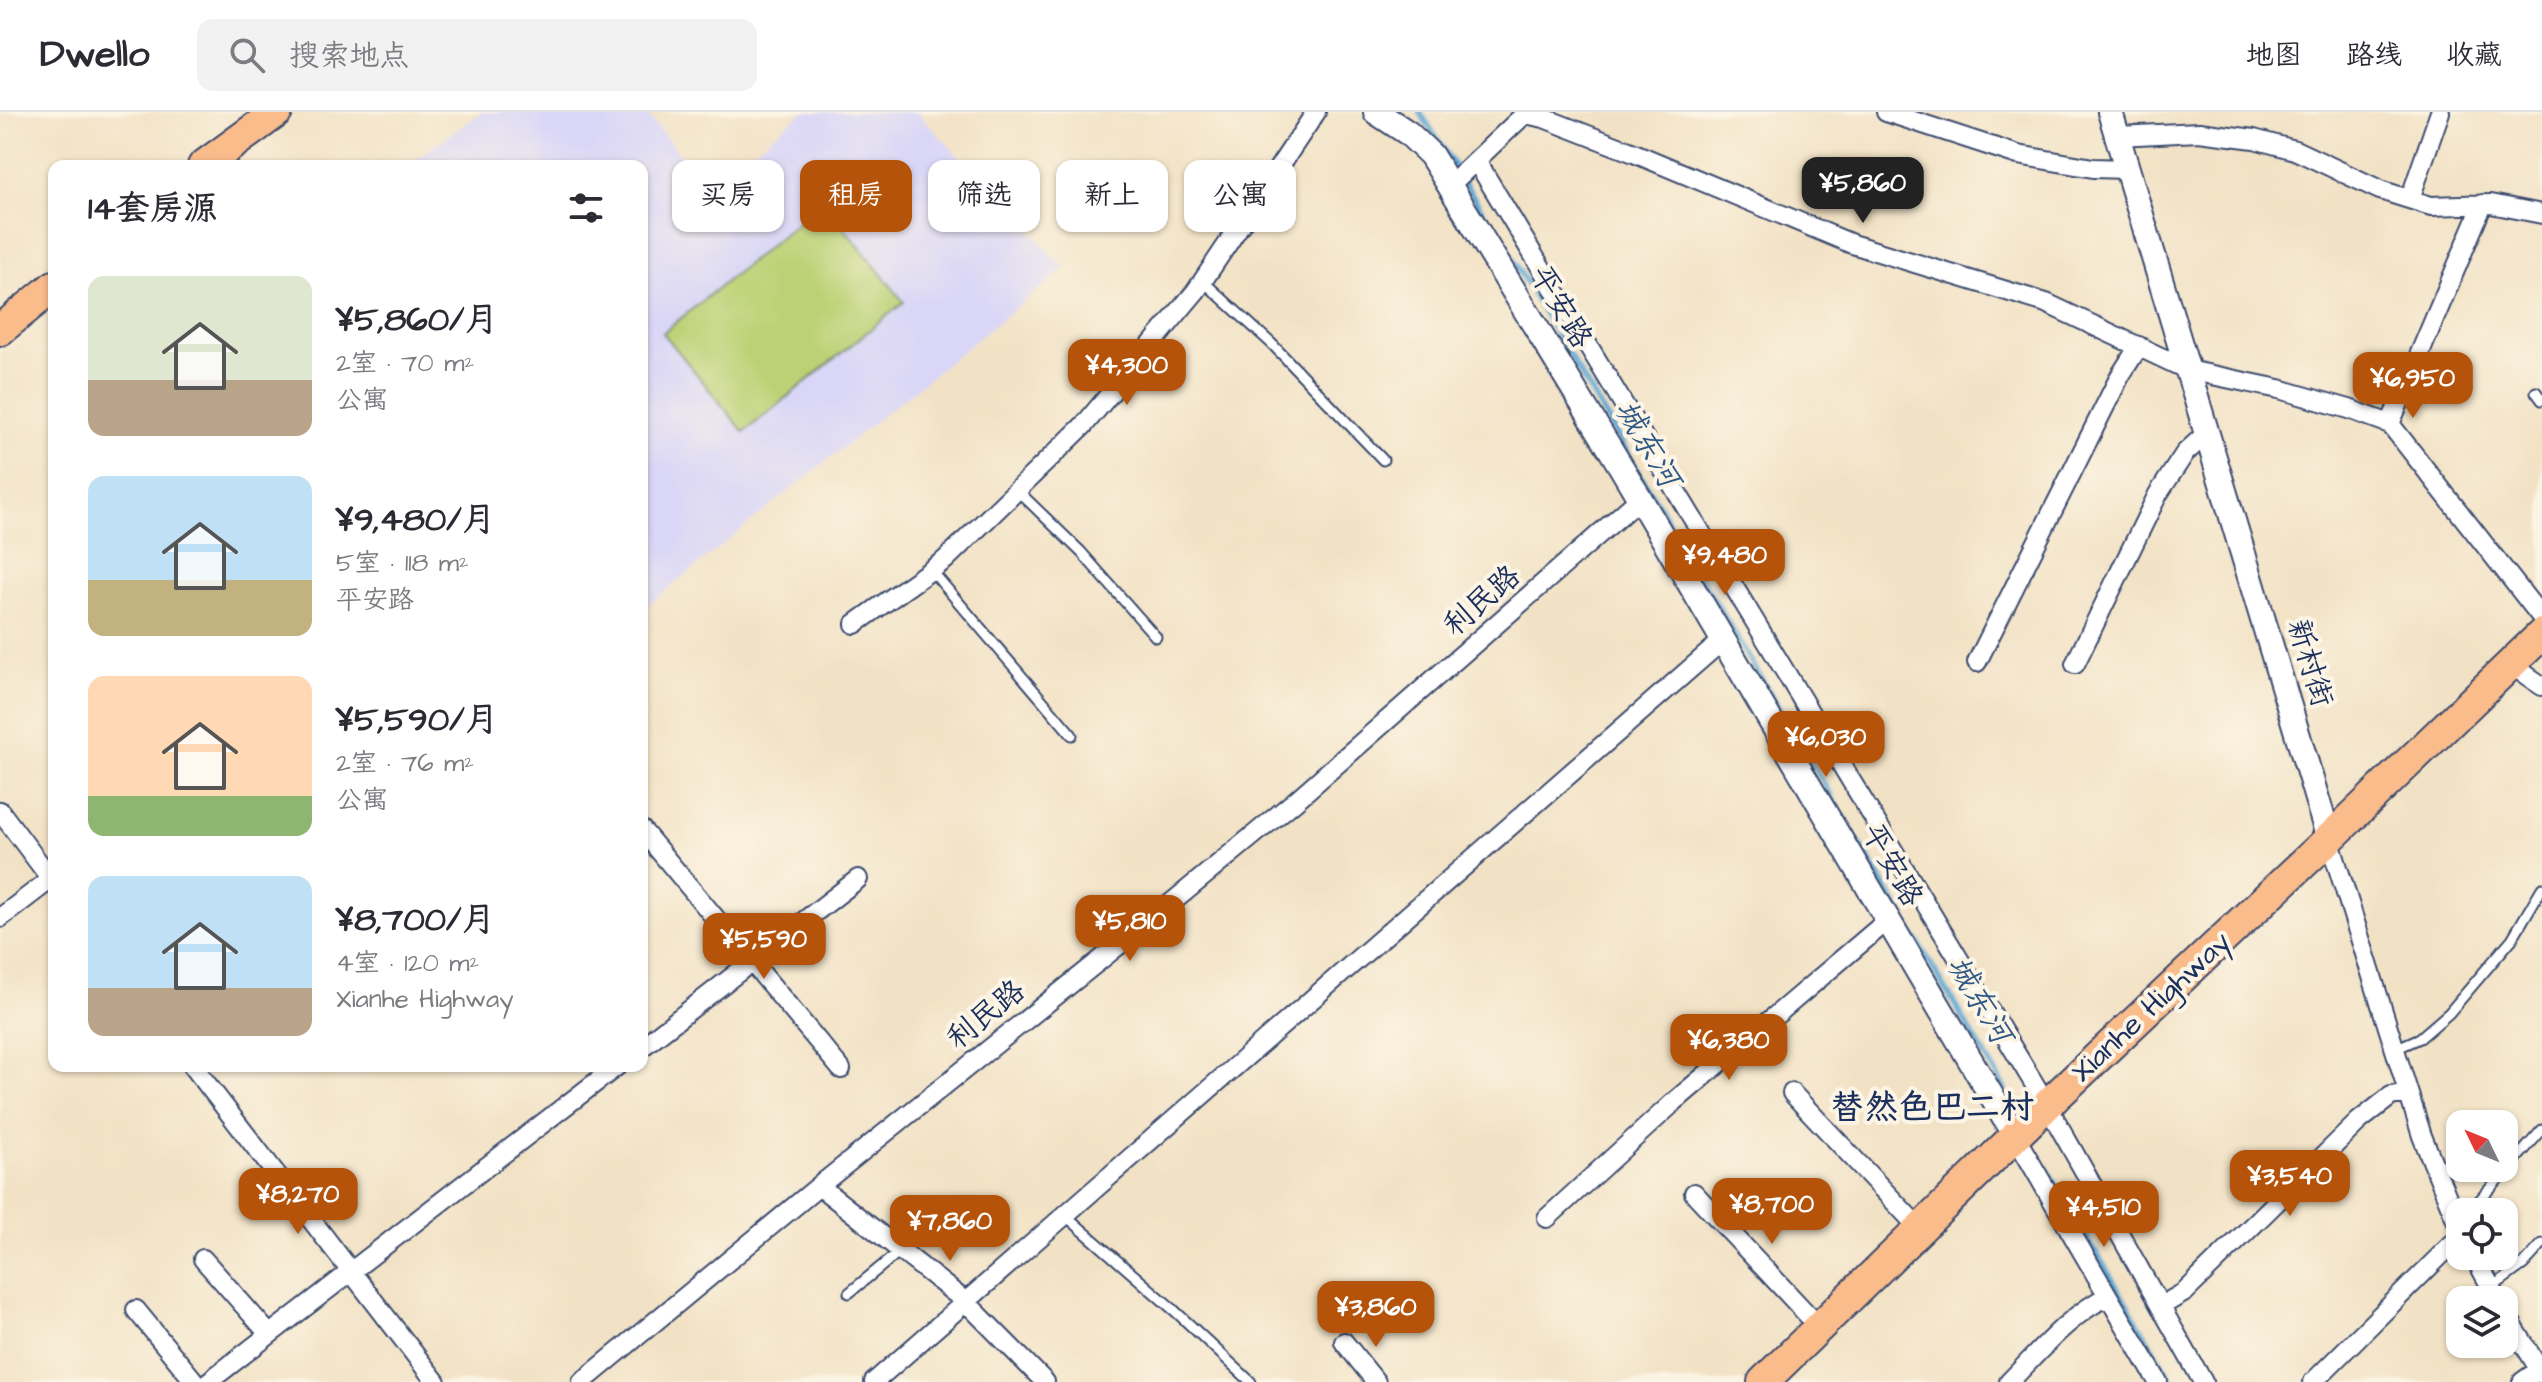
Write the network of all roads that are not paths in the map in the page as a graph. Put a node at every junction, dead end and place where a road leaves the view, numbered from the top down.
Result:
1 (277, 112) edge
2 (1316, 112) edge
3 (1376, 112) edge
4 (1886, 112) edge
5 (2110, 112) edge
6 (2440, 112) edge
7 (1526, 113) edge
8 (2117, 136) junction
9 (211, 160) edge
10 (2127, 169) junction
11 (1461, 175) junction
12 (2410, 199) junction
13 (2483, 204) junction
14 (2542, 214) edge
15 (1203, 281) junction
16 (48, 291) edge
17 (0, 330) edge
18 (2139, 346) junction
19 (2188, 370) junction
20 (2390, 424) junction
21 (2207, 433) junction
22 (1383, 460) dead end
23 (1017, 490) junction
24 (1638, 500) junction
25 (931, 570) junction
26 (2542, 618) edge
27 (855, 624) dead end
28 (2542, 634) edge
29 (1156, 637) dead end
30 (1723, 640) junction
31 (1977, 662) dead end
32 (2075, 664) dead end
33 (2510, 664) junction
34 (2542, 686) edge
35 (1072, 735) dead end
36 (0, 811) edge
37 (648, 837) edge
38 (2329, 839) junction
39 (48, 876) edge
40 (858, 879) dead end
41 (48, 884) edge
42 (2542, 888) edge
43 (0, 918) edge
44 (1888, 920) junction
45 (752, 963) junction
46 (648, 1042) edge
47 (2395, 1049) junction
48 (841, 1069) dead end
49 (198, 1072) edge
50 (606, 1072) edge
51 (1792, 1093) dead end
52 (2408, 1093) junction
53 (2047, 1105) junction
54 (2542, 1130) edge
55 (2015, 1136) junction
56 (819, 1186) junction
57 (1694, 1193) dead end
58 (2447, 1198) edge
59 (2485, 1198) edge
60 (1065, 1215) junction
61 (1547, 1218) dead end
62 (1920, 1229) junction
63 (2542, 1244) edge
64 (2446, 1250) edge
65 (900, 1251) junction
66 (203, 1259) dead end
67 (351, 1270) junction
68 (2503, 1286) edge
69 (849, 1293) dead end
70 (2108, 1296) junction
71 (966, 1302) junction
72 (2161, 1306) junction
73 (136, 1310) dead end
74 (1819, 1327) junction
75 (269, 1334) junction
76 (2518, 1334) edge
77 (1344, 1342) dead end
78 (2541, 1372) edge
79 (195, 1382) edge
80 (208, 1382) edge
81 (436, 1382) edge
82 (582, 1382) edge
83 (874, 1382) edge
84 (1045, 1382) edge
85 (1251, 1382) edge
86 (1376, 1382) edge
87 (1763, 1382) edge
88 (2009, 1382) edge
89 (2158, 1382) edge
90 (2203, 1382) edge
91 (2313, 1382) edge
92 (2522, 1382) edge

1 - 9 main road
2 - 15 street
3 - 11 street, 平安路
4 - 10 street
5 - 8 street, 新村街
6 - 12 street
7 - 11 street
7 - 18 street
8 - 10 street, 新村街
8 - 12 street
10 - 19 street, 新村街
11 - 24 street, 平安路
11 - 53 street
12 - 13 street
13 - 14 street
13 - 20 street
15 - 22 lane
15 - 23 street
16 - 17 main road
18 - 19 street
18 - 31 street
19 - 20 street
19 - 21 street, 新村街
20 - 26 street
21 - 32 street
21 - 38 street, 新村街
23 - 25 street
23 - 29 lane
24 - 30 street, 平安路
24 - 56 street, 利民路
25 - 27 street
25 - 35 lane
28 - 33 main road, Xianhe Highway
30 - 44 street, 平安路
30 - 60 street
33 - 34 street
33 - 38 main road, Xianhe Highway
36 - 39 street
37 - 45 street
38 - 47 street, 新村街
38 - 53 main road, Xianhe Highway
40 - 45 street
41 - 43 street
42 - 47 lane
44 - 55 street, 平安路
44 - 61 street
45 - 46 street
45 - 48 street
47 - 52 street, 新村街
49 - 67 street
50 - 67 street
51 - 62 street
52 - 58 street, 新村街
52 - 72 street
53 - 55 main road, Xianhe Highway
53 - 72 street
54 - 59 lane
55 - 62 main road, Xianhe Highway
55 - 70 street, 平安路
56 - 65 street
56 - 82 street, 利民路
57 - 74 street
60 - 71 street
60 - 85 lane
62 - 74 main road, Xianhe Highway
63 - 68 lane
64 - 91 street
65 - 69 lane
65 - 71 street
66 - 75 street
67 - 75 street
67 - 81 street
70 - 88 street
70 - 89 street, 平安路
71 - 83 street
71 - 84 street
72 - 90 street
73 - 79 street
74 - 87 main road, Xianhe Highway
75 - 80 street
76 - 78 street
77 - 86 street
78 - 92 street

